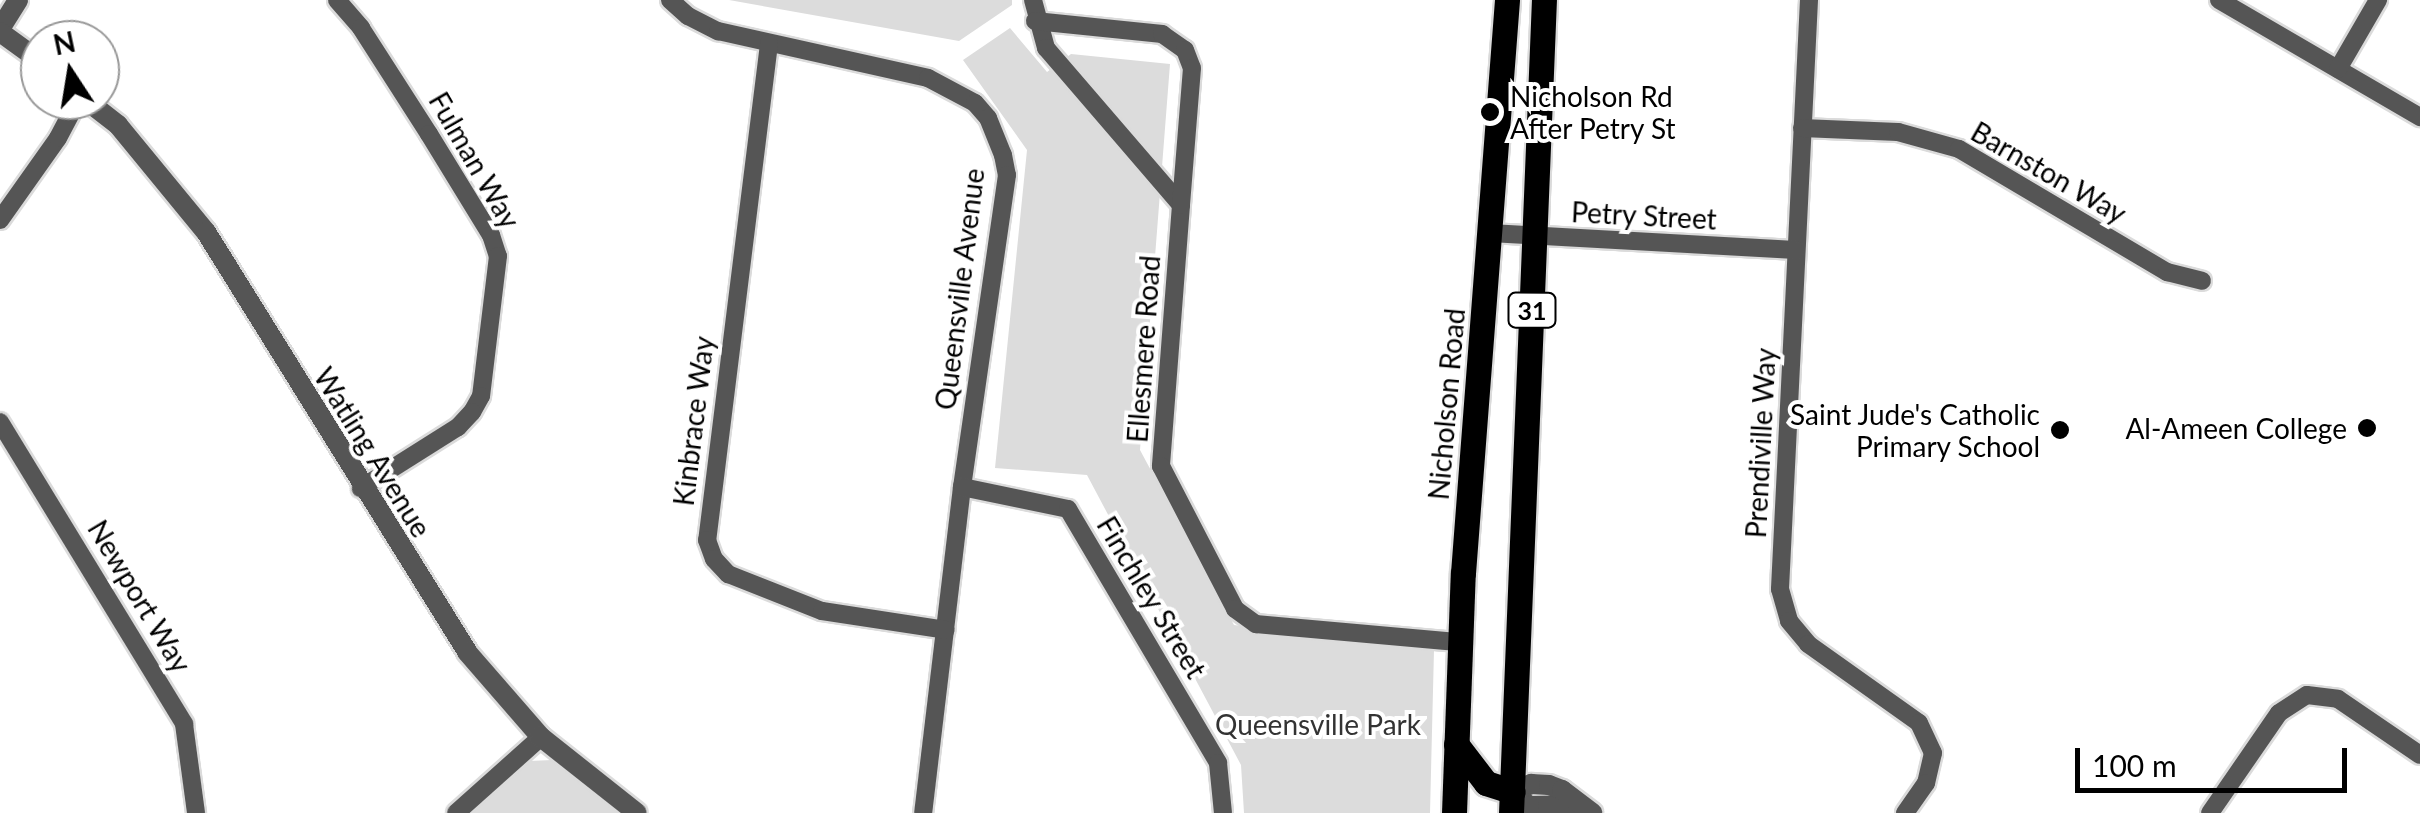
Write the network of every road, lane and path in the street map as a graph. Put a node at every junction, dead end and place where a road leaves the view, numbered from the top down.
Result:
1 (18, 0) edge
2 (337, 0) edge
3 (670, 0) edge
4 (1034, 0) edge
5 (1507, 0) edge
6 (1544, 0) edge
7 (1809, 0) edge
8 (2219, 0) edge
9 (2378, 0) edge
10 (1036, 21) junction
11 (0, 31) edge
12 (769, 44) junction
13 (2338, 70) junction
14 (2420, 117) edge
15 (67, 120) edge
16 (112, 120) edge
17 (1802, 128) junction
18 (1182, 205) junction
19 (0, 220) edge
20 (1490, 233) junction
21 (1535, 238) junction
22 (1796, 250) junction
23 (2202, 281) dead end
24 (0, 422) edge
25 (361, 488) junction
26 (962, 488) junction
27 (946, 630) junction
28 (1460, 642) junction
29 (542, 736) junction
30 (1456, 744) junction
31 (2420, 756) edge
32 (1512, 803) edge
33 (1586, 809) edge
34 (196, 813) edge
35 (456, 813) edge
36 (638, 813) edge
37 (923, 813) edge
38 (1224, 813) edge
39 (1454, 813) edge
40 (1484, 813) edge
41 (1905, 813) edge
42 (2210, 813) edge

1 - 11 street
2 - 25 street, Fulman Way
3 - 12 street, Queensville Avenue
4 - 10 street
5 - 20 main road, Nicholson Road / 31
6 - 21 main road, 31
7 - 17 street, Prendiville Way
8 - 13 street
9 - 13 street
10 - 18 street
10 - 18 street, Ellesmere Road
12 - 26 street, Queensville Avenue
12 - 27 street, Kinbrace Way
13 - 14 street
15 - 19 street
16 - 25 street, Watling Avenue
17 - 22 street, Prendiville Way
17 - 23 street, Barnston Way
18 - 28 street, Ellesmere Road
20 - 21 street, Petry Street
20 - 28 main road, Nicholson Road / 31
21 - 22 street, Petry Street
21 - 32 main road, 31
22 - 41 street, Prendiville Way
24 - 34 street, Newport Way
25 - 29 street, Watling Avenue
26 - 27 street, Queensville Avenue
26 - 38 street, Finchley Street
27 - 37 street, Queensville Avenue
28 - 30 main road, Nicholson Road / 31
29 - 35 street
29 - 36 street, Watling Avenue
30 - 32 main road
30 - 39 main road, Nicholson Road / 31
31 - 42 street
32 - 33 street
32 - 40 main road

